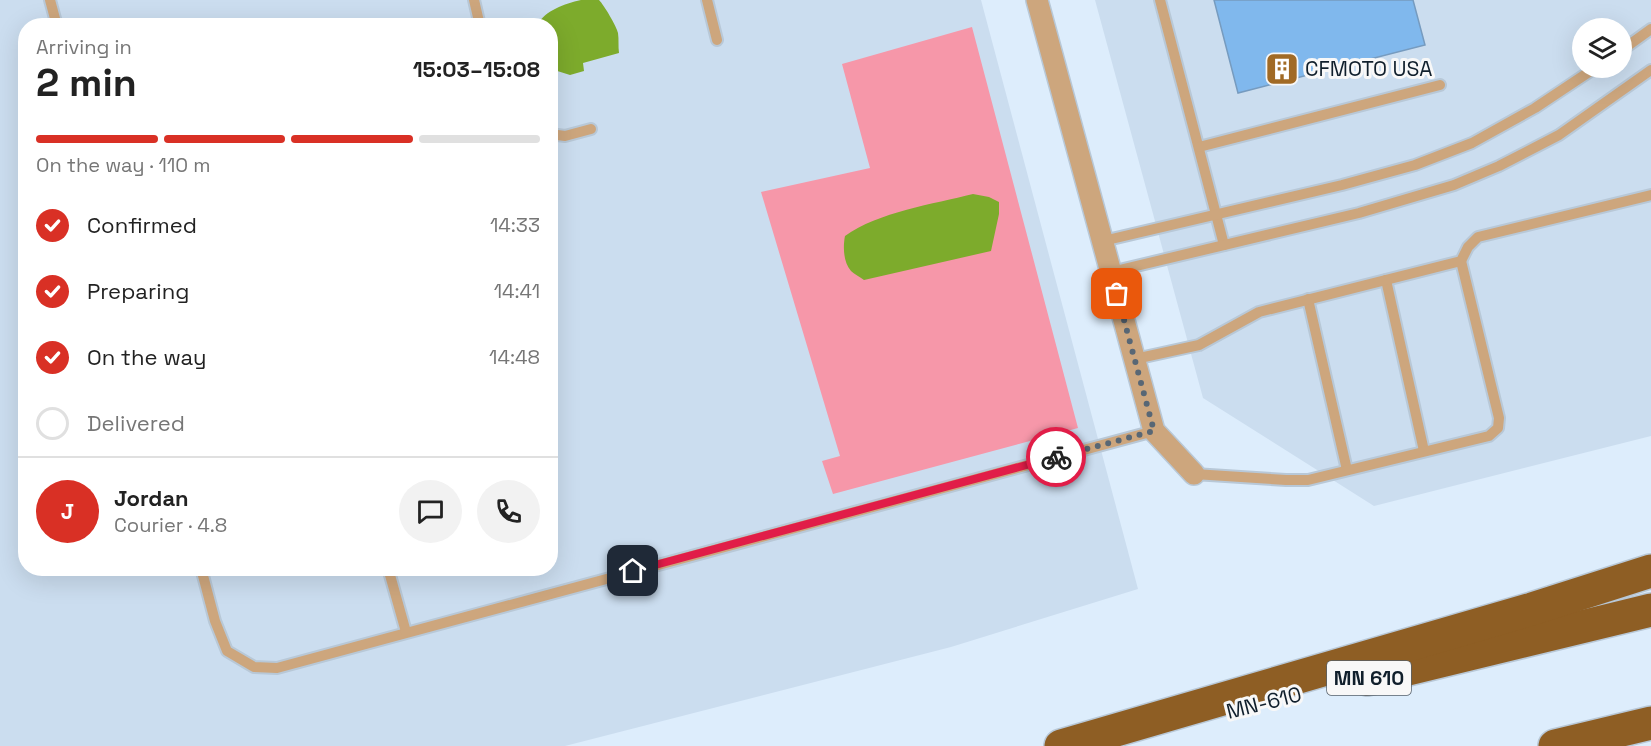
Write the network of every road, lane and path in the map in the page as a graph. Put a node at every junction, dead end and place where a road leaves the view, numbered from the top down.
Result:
1 (50, 0) edge
2 (474, 0) edge
3 (707, 0) edge
4 (1037, 0) edge
5 (1160, 0) edge
6 (55, 18) edge
7 (478, 18) edge
8 (1651, 29) edge
9 (717, 40) dead end
10 (1632, 43) edge
11 (1651, 70) edge
12 (1580, 78) edge
13 (1440, 85) dead end
14 (591, 129) dead end
15 (558, 135) edge
16 (1199, 147) junction
17 (1651, 195) edge
18 (1217, 215) junction
19 (1103, 241) junction
20 (1224, 245) junction
21 (1461, 261) junction
22 (1111, 272) junction
23 (1386, 280) junction
24 (1308, 299) junction
25 (1135, 359) junction
26 (1154, 431) junction
27 (1424, 452) junction
28 (1347, 470) junction
29 (1194, 474) joint
30 (1651, 571) edge
31 (203, 576) edge
32 (390, 576) edge
33 (1651, 610) edge
34 (406, 632) junction
35 (1651, 723) edge
36 (1651, 728) edge
37 (1608, 733) junction
38 (1061, 746) edge
39 (1088, 746) edge
40 (1555, 746) edge

1 - 6 lane
2 - 7 lane
3 - 9 lane
4 - 19 street
5 - 16 lane
8 - 10 lane
11 - 20 lane
12 - 18 lane
13 - 16 lane
14 - 15 lane
16 - 18 lane
17 - 21 lane
18 - 19 lane
18 - 20 lane
19 - 22 street
20 - 22 lane
21 - 23 lane
21 - 27 lane
22 - 25 street
23 - 24 lane
23 - 27 lane
24 - 25 lane
24 - 28 lane
25 - 26 street
26 - 29 street
26 - 34 lane
27 - 28 lane
28 - 29 lane
30 - 38 highway
31 - 34 lane
32 - 34 lane
33 - 39 highway, MN-610 / MN 610
35 - 37 highway
36 - 37 highway
37 - 40 highway

